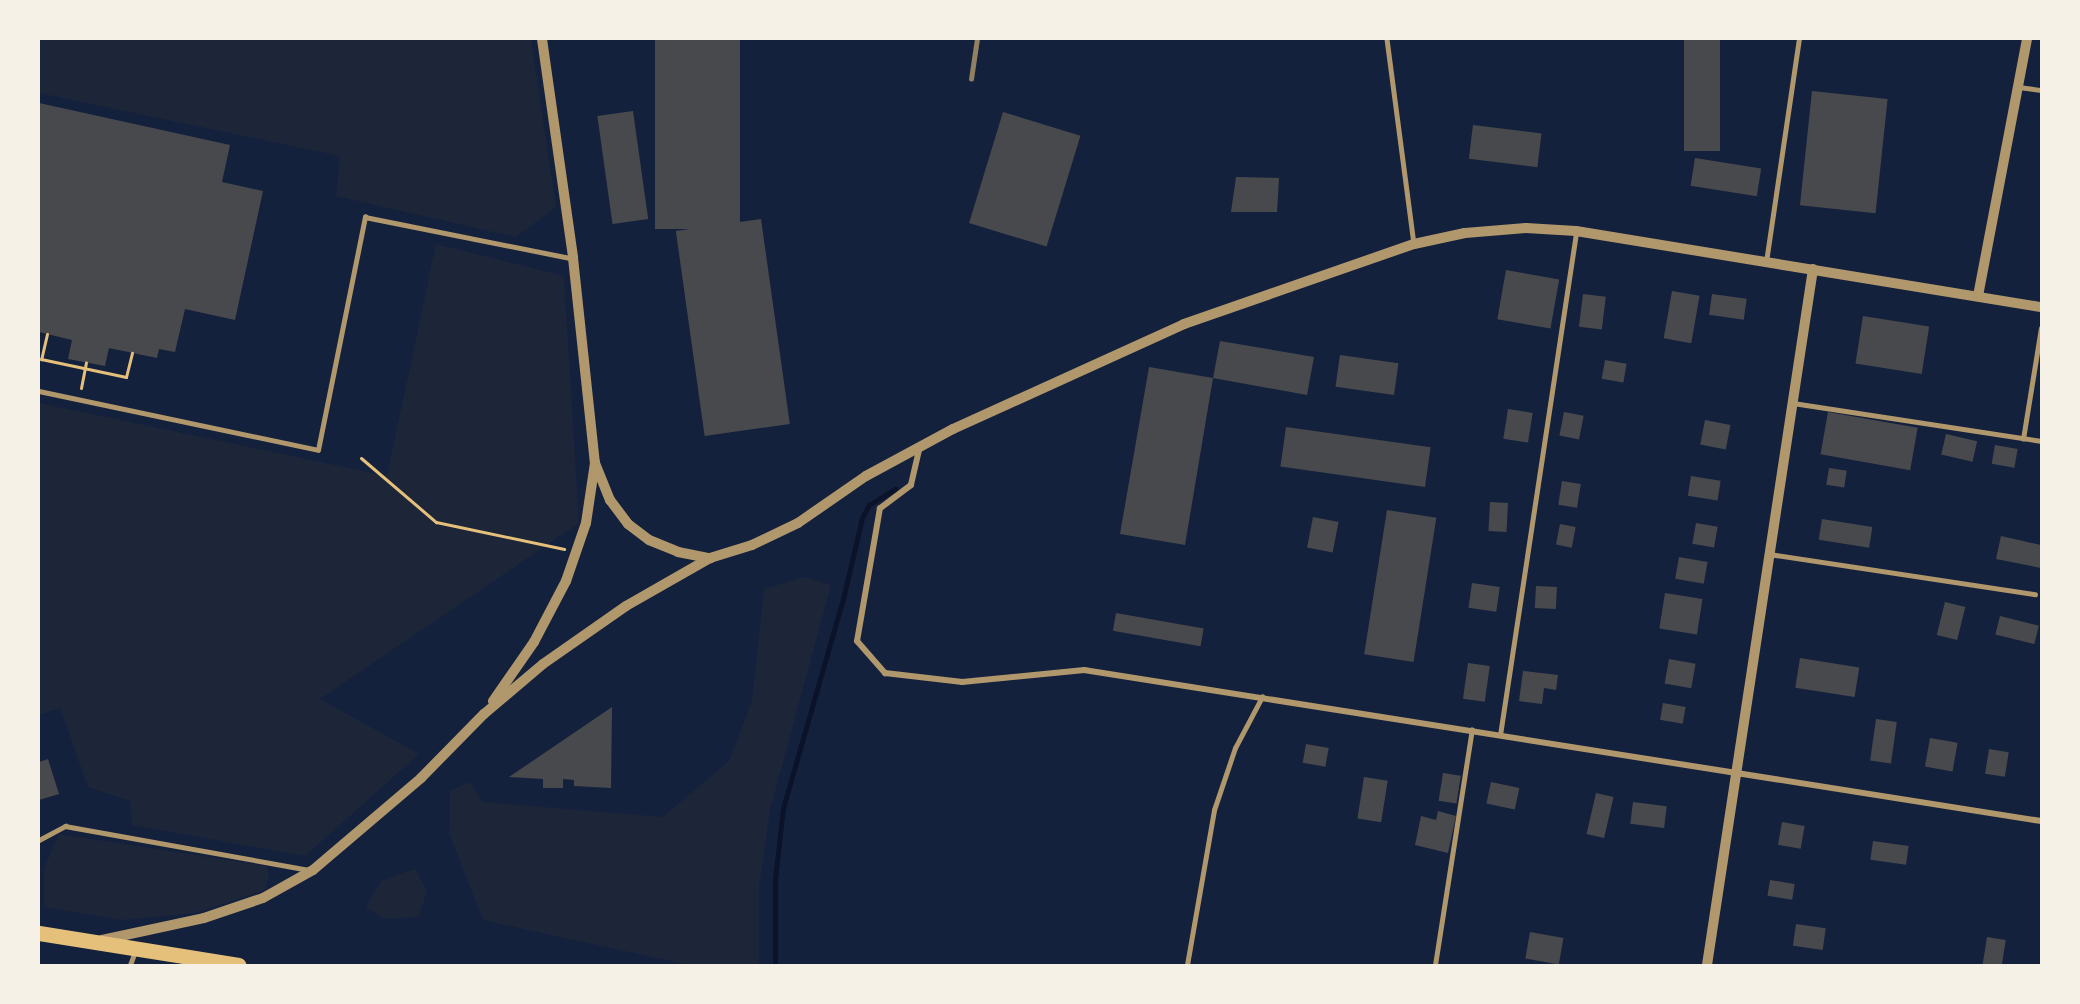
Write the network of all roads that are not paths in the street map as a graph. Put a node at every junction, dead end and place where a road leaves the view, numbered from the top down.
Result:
1 (542, 39) edge
2 (1387, 39) edge
3 (1799, 39) edge
4 (2027, 39) edge
5 (2019, 87) junction
6 (2041, 90) edge
7 (1576, 231) junction
8 (1414, 244) junction
9 (573, 258) junction
10 (1766, 262) junction
11 (1813, 269) junction
12 (1978, 296) junction
13 (2041, 306) edge
14 (2041, 328) edge
15 (39, 391) edge
16 (1793, 403) junction
17 (2023, 439) junction
18 (2041, 441) edge
19 (919, 450) junction
20 (595, 463) junction
21 (1769, 554) junction
22 (710, 558) junction
23 (2035, 594) dead end
24 (1262, 697) junction
25 (484, 714) junction
26 (1473, 730) junction
27 (1500, 735) junction
28 (1736, 772) junction
29 (2041, 820) edge
30 (39, 840) edge
31 (313, 870) junction
32 (39, 933) edge
33 (99, 941) junction
34 (136, 947) junction
35 (130, 965) edge
36 (238, 965) edge
37 (1187, 965) edge
38 (1435, 965) edge
39 (1707, 965) edge

1 - 9 street
2 - 8 lane
3 - 10 lane
4 - 5 street
5 - 6 lane
5 - 12 street
7 - 8 street
7 - 10 street
7 - 27 lane
8 - 19 street
9 - 15 lane
9 - 20 street
10 - 11 street
11 - 12 street
11 - 16 street
12 - 13 street
14 - 17 lane
16 - 17 lane
16 - 21 street
17 - 18 lane
19 - 22 street
19 - 24 street
20 - 22 street
20 - 25 street
21 - 23 lane
21 - 28 street
22 - 25 street
24 - 26 street
24 - 37 lane
25 - 31 street
26 - 27 street
26 - 38 lane
27 - 28 street
28 - 29 street
28 - 39 street
30 - 31 lane
31 - 33 street
32 - 33 main road
33 - 34 main road
34 - 35 lane
34 - 36 main road

